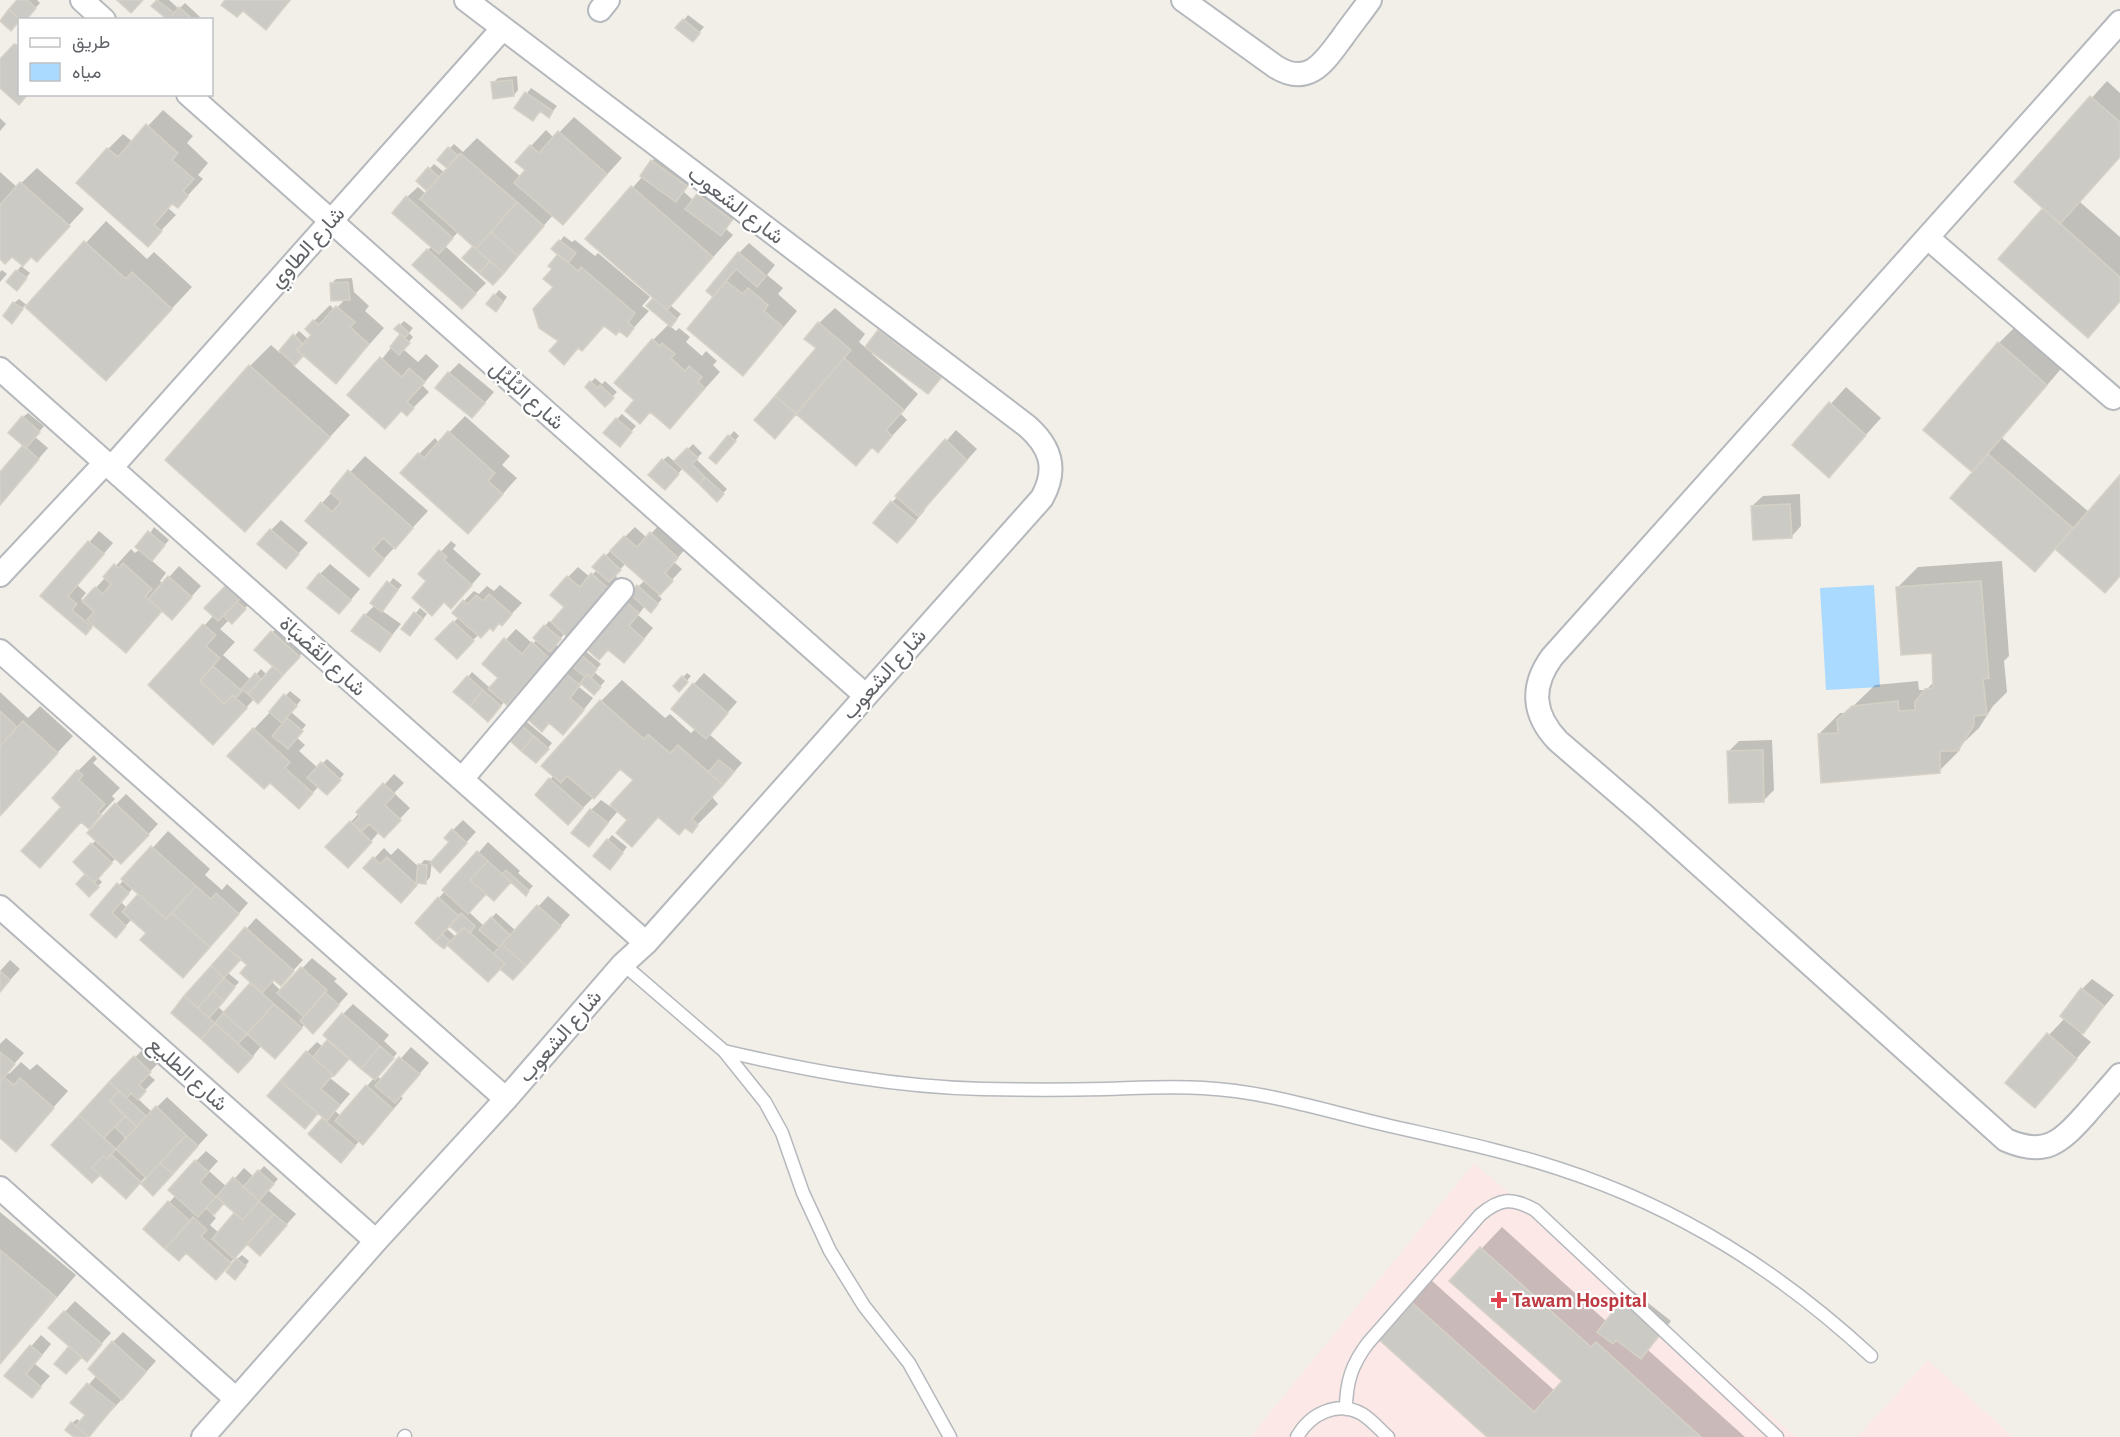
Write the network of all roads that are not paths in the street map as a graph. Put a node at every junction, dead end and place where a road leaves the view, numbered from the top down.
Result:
1 (82, 0) edge
2 (466, 0) edge
3 (1184, 0) edge
4 (1370, 0) edge
5 (102, 18) edge
6 (2120, 22) edge
7 (503, 28) junction
8 (190, 96) edge
9 (330, 220) junction
10 (1928, 238) junction
11 (0, 369) edge
12 (2113, 398) dead end
13 (108, 465) junction
14 (0, 575) edge
15 (621, 590) dead end
16 (0, 651) edge
17 (865, 695) junction
18 (462, 780) junction
19 (0, 907) edge
20 (646, 943) junction
21 (623, 964) junction
22 (724, 1051) junction
23 (2120, 1076) edge
24 (506, 1099) junction
25 (0, 1188) edge
26 (376, 1240) junction
27 (1871, 1356) dead end
28 (236, 1399) junction
29 (1346, 1409) junction
30 (203, 1437) edge
31 (950, 1437) edge
32 (1297, 1437) edge
33 (1388, 1437) edge
34 (1777, 1437) edge

1 - 5 street
2 - 7 street, شارع الشعوب
3 - 4 street
6 - 10 street
7 - 9 street, شارع الطاوي
7 - 17 street, شارع الشعوب
8 - 9 street, شارع البُلْبُل
9 - 13 street, شارع الطاوي
9 - 17 street, شارع البُلْبُل
10 - 12 street
10 - 23 street
11 - 13 street, شارع القَصْبَاة
13 - 14 street, شارع الطاوي
13 - 18 street, شارع القَصْبَاة
15 - 18 street
16 - 24 street
17 - 20 street, شارع الشعوب
18 - 20 street, شارع القَصْبَاة
19 - 26 street, شارع الطليع
20 - 21 street, شارع الشعوب
21 - 22 lane
21 - 24 street, شارع الشعوب
22 - 27 lane
22 - 31 lane
24 - 26 street, شارع الشعوب
25 - 28 street
26 - 28 street, شارع الشعوب
28 - 30 street, شارع الشعوب
29 - 32 lane
29 - 33 lane
29 - 34 lane

